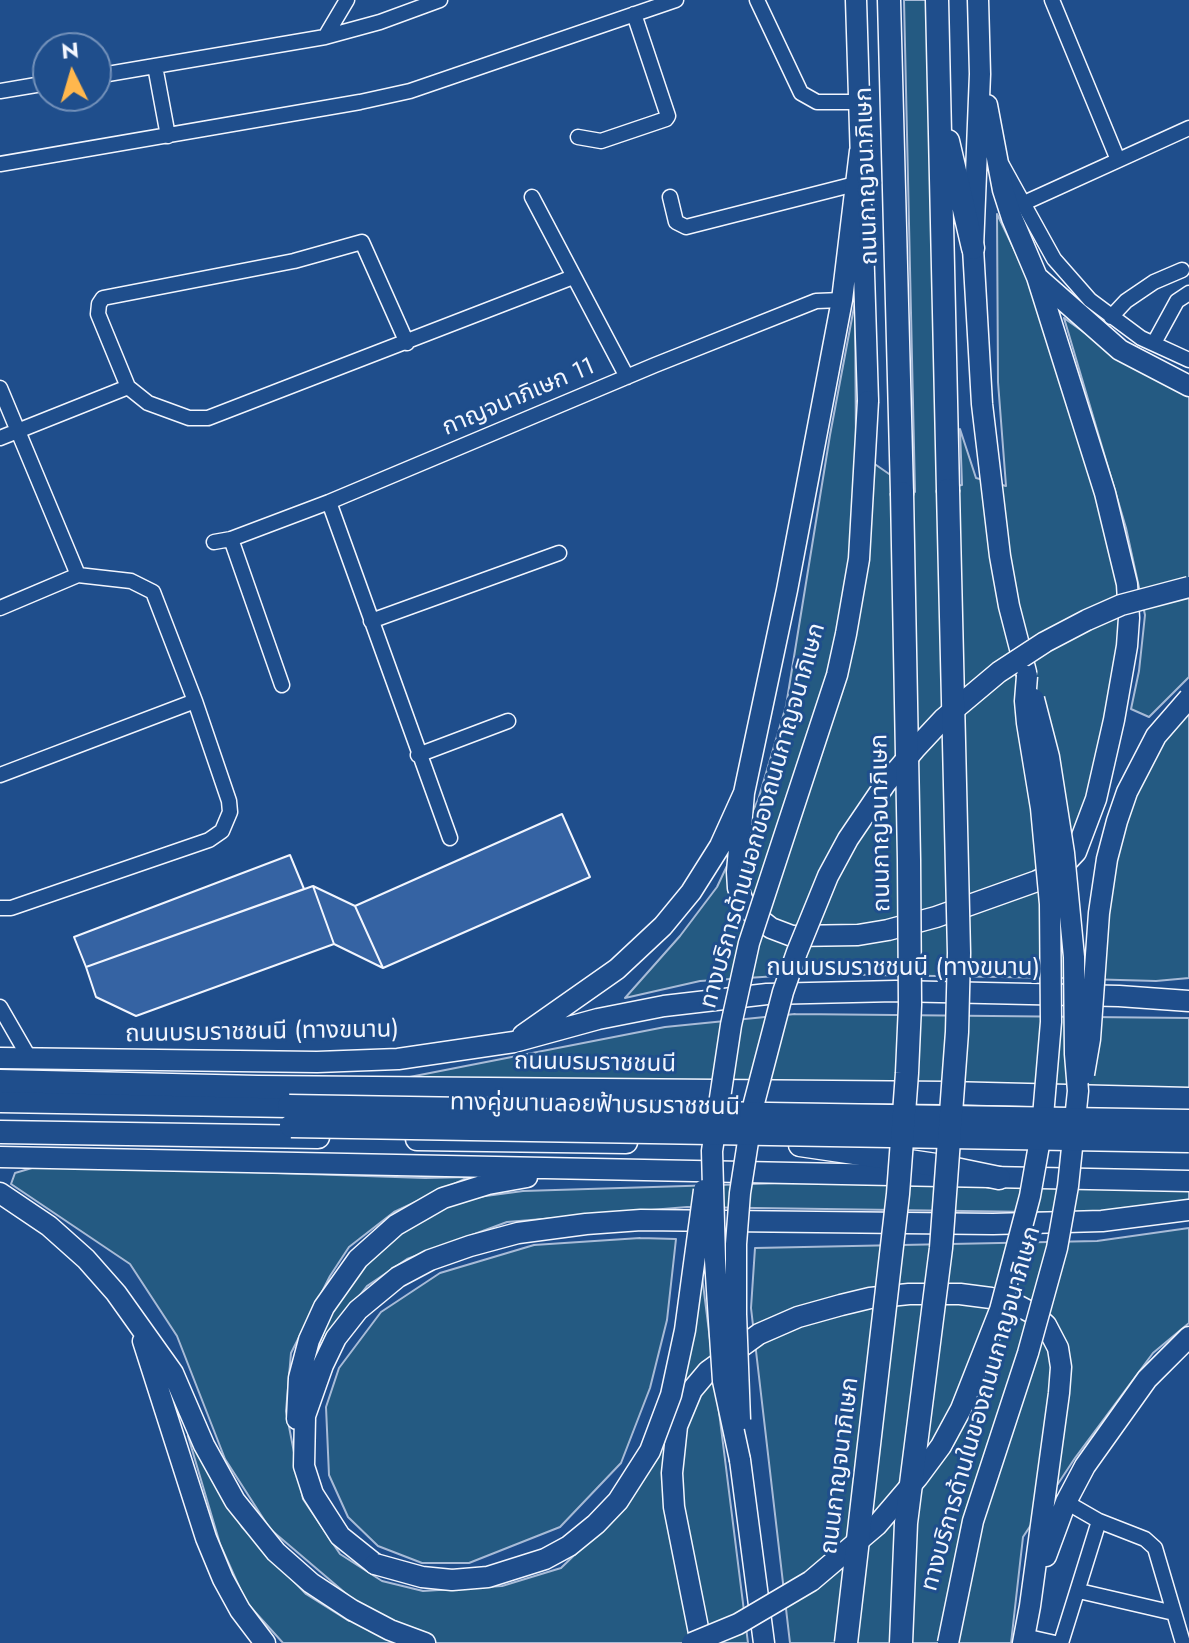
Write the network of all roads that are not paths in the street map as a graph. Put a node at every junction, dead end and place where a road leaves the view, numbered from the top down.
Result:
1 (347, 0) edge
2 (440, 0) edge
3 (676, 0) edge
4 (757, 0) edge
5 (856, 0) edge
6 (889, 0) edge
7 (937, 0) edge
8 (978, 0) edge
9 (1052, 0) edge
10 (634, 14) junction
11 (325, 37) junction
12 (155, 66) junction
13 (112, 73) edge
14 (980, 74) junction
15 (32, 86) edge
16 (0, 91) edge
17 (938, 97) junction
18 (858, 102) junction
19 (1189, 128) edge
20 (168, 136) junction
21 (578, 137) dead end
22 (860, 151) junction
23 (998, 157) junction
24 (1118, 160) junction
25 (0, 164) edge
26 (855, 184) junction
27 (532, 197) dead end
28 (670, 197) dead end
29 (1024, 203) junction
30 (973, 248) junction
31 (1182, 270) dead end
32 (573, 277) junction
33 (1037, 277) junction
34 (1189, 293) edge
35 (842, 300) junction
36 (1111, 317) junction
37 (407, 343) junction
38 (1154, 343) junction
39 (1189, 360) edge
40 (627, 377) junction
41 (1189, 386) edge
42 (128, 387) junction
43 (0, 388) edge
44 (20, 431) junction
45 (0, 438) edge
46 (329, 502) junction
47 (231, 539) junction
48 (214, 542) dead end
49 (559, 553) dead end
50 (78, 575) junction
51 (1189, 587) edge
52 (0, 608) edge
53 (371, 621) junction
54 (1027, 676) junction
55 (282, 685) dead end
56 (1189, 698) edge
57 (195, 701) junction
58 (508, 721) dead end
59 (418, 755) junction
60 (0, 775) edge
61 (744, 793) junction
62 (450, 838) dead end
63 (0, 908) edge
64 (1189, 990) edge
65 (1144, 998) junction
66 (1189, 1001) edge
67 (0, 1007) edge
68 (514, 1042) junction
69 (1, 1057) edge
70 (30, 1059) junction
71 (0, 1081) edge
72 (1078, 1091) junction
73 (1189, 1099) edge
74 (0, 1101) edge
75 (0, 1121) edge
76 (1189, 1121) edge
77 (0, 1132) edge
78 (1189, 1141) edge
79 (800, 1145) junction
80 (1189, 1150) edge
81 (712, 1151) junction
82 (0, 1157) edge
83 (586, 1169) junction
84 (999, 1178) junction
85 (1189, 1181) edge
86 (0, 1193) edge
87 (1189, 1210) edge
88 (136, 1322) junction
89 (1189, 1337) edge
90 (740, 1460) junction
91 (304, 1466) junction
92 (1066, 1502) junction
93 (1099, 1521) junction
94 (1079, 1591) junction
95 (1030, 1606) junction
96 (1174, 1613) junction
97 (1023, 1640) edge
98 (265, 1643) edge
99 (425, 1643) edge
100 (692, 1643) edge
101 (701, 1643) edge
102 (764, 1643) edge
103 (846, 1643) edge
104 (901, 1643) edge
105 (948, 1643) edge
106 (1055, 1643) edge
107 (1061, 1643) edge
108 (1183, 1643) edge

1 - 11 street
2 - 11 street
3 - 10 street
4 - 18 street
5 - 18 main road, ทางบริการด้านนอกของถนนกาญจนาภิเษก
6 - 103 main road, ถนนกาญจนาภิเษก, bridge
7 - 17 main road
8 - 14 main road, ทางบริการด้านในของถนนกาญจนาภิเษก
9 - 24 street
10 - 20 street
10 - 21 street
11 - 12 street
12 - 13 street
12 - 20 street
14 - 23 main road
14 - 30 main road, ทางบริการด้านในของถนนกาญจนาภิเษก
15 - 16 street
17 - 30 main road
17 - 104 main road, bridge
18 - 22 main road, ทางบริการด้านนอกของถนนกาญจนาภิเษก
19 - 24 street
20 - 25 street
22 - 26 main road
22 - 81 main road, ทางบริการด้านนอกของถนนกาญจนาภิเษก, bridge
23 - 29 street
23 - 33 main road
24 - 29 street
26 - 28 street
26 - 35 main road
27 - 32 street
29 - 36 street
30 - 54 main road, ทางบริการด้านในของถนนกาญจนาภิเษก
31 - 36 street
32 - 37 street
32 - 40 street
33 - 41 main road
33 - 61 main road
34 - 38 street
35 - 40 street, กาญจนาภิเษก 11
35 - 61 main road
36 - 38 street
37 - 42 street
37 - 42 street
38 - 39 street
40 - 46 street, กาญจนาภิเษก 11
42 - 44 street
43 - 44 street
44 - 45 street
44 - 50 street
46 - 47 street, กาญจนาภิเษก 11
46 - 53 street
47 - 48 street, กาญจนาภิเษก 11
47 - 55 street
49 - 53 street
50 - 52 street
50 - 57 street
51 - 90 main road, bridge
53 - 59 street
54 - 72 main road, ทางบริการด้านในของถนนกาญจนาภิเษก, bridge
54 - 100 main road, bridge
56 - 72 main road, bridge
57 - 60 street
57 - 63 street
58 - 59 street
59 - 62 street
61 - 68 main road
64 - 65 main road
65 - 66 main road, ถนนบรมราชชนนี (ทางขนาน)
65 - 68 main road, ถนนบรมราชชนนี (ทางขนาน)
67 - 70 street
68 - 70 main road, ถนนบรมราชชนนี (ทางขนาน)
69 - 70 main road, ถนนบรมราชชนนี (ทางขนาน)
71 - 73 main road, ถนนบรมราชชนนี
72 - 105 main road, ทางบริการด้านในของถนนกาญจนาภิเษก, bridge
74 - 76 main road, ทางคู่ขนานลอยฟ้าบรมราชชนนี, bridge
75 - 78 main road, ทางคู่ขนานลอยฟ้าบรมราชชนนี, bridge
77 - 79 main road
79 - 80 main road
79 - 84 main road
81 - 90 main road, ทางบริการด้านนอกของถนนกาญจนาภิเษก, bridge
81 - 91 main road, bridge
82 - 83 main road
83 - 84 main road
83 - 91 main road
84 - 85 main road
86 - 88 main road
87 - 91 main road
88 - 98 main road
88 - 99 main road
89 - 92 main road
90 - 102 main road, ทางบริการด้านนอกของถนนกาญจนาภิเษก
92 - 93 street
92 - 95 main road
93 - 94 street
93 - 96 street
94 - 96 street
94 - 107 street
95 - 97 main road
95 - 101 main road
96 - 108 street
97 - 106 street

